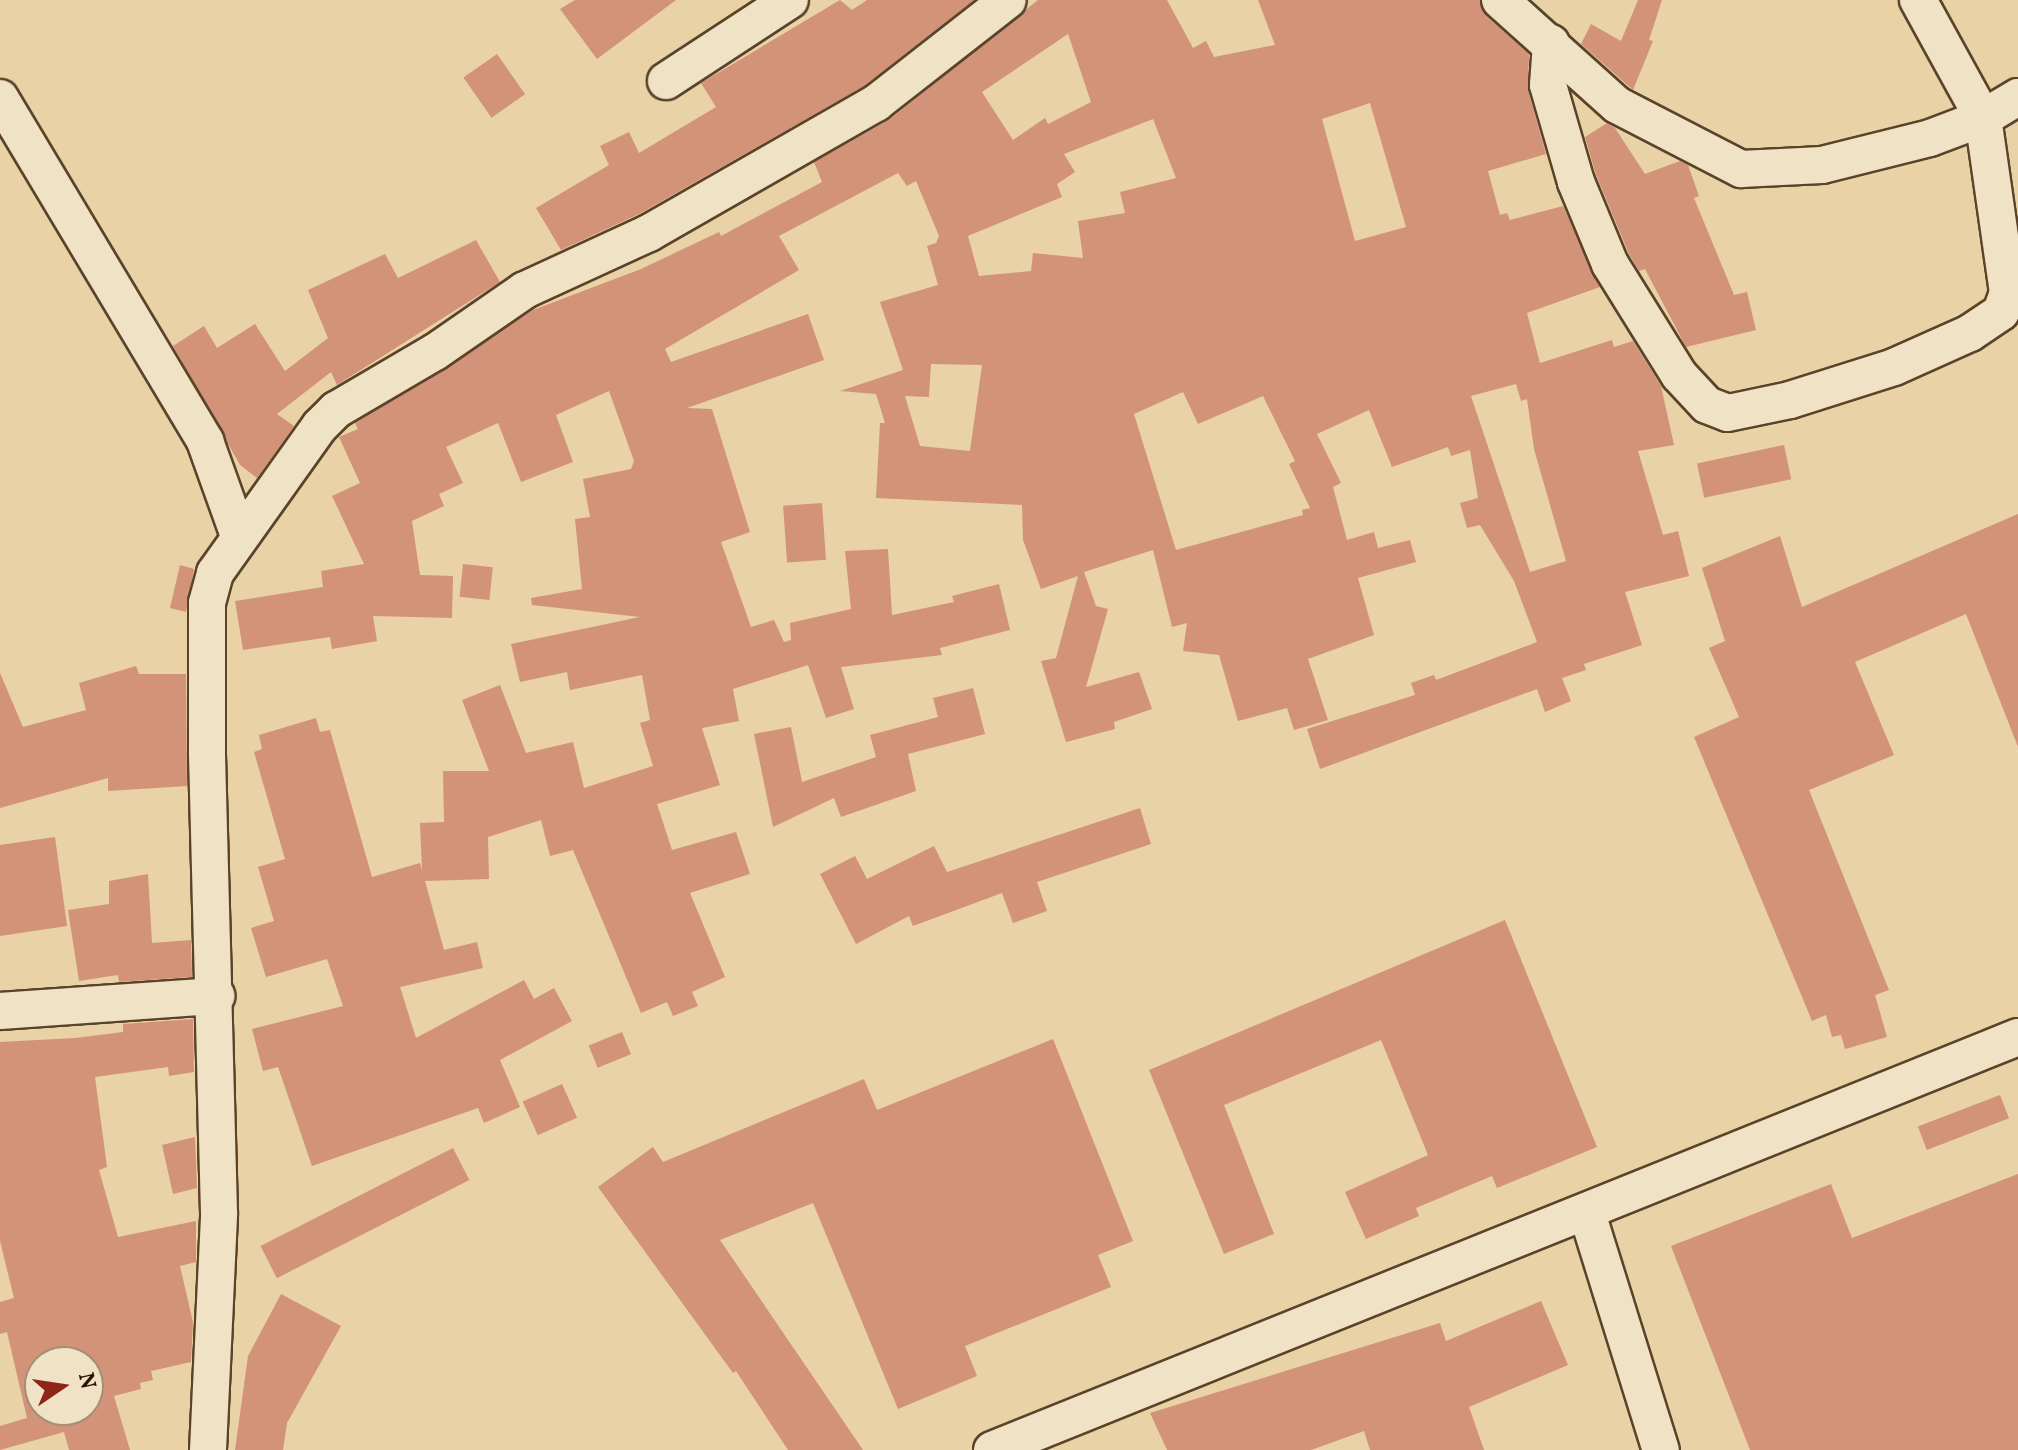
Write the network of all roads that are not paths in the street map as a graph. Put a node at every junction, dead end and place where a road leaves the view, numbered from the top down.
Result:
1 (790, 0) edge
2 (1008, 0) edge
3 (1500, 0) edge
4 (1918, 0) edge
5 (1551, 43) junction
6 (666, 81) dead end
7 (2018, 97) edge
8 (0, 98) edge
9 (1983, 118) junction
10 (239, 536) junction
11 (216, 996) junction
12 (0, 1011) edge
13 (2018, 1037) edge
14 (1587, 1213) junction
15 (208, 1450) edge
16 (992, 1450) edge
17 (1661, 1450) edge

1 - 6 street
2 - 10 street
3 - 5 street
4 - 9 street
5 - 9 street
5 - 9 street
7 - 9 street
8 - 10 street
10 - 11 street
11 - 12 street
11 - 15 street
13 - 14 street
14 - 16 street
14 - 17 street

